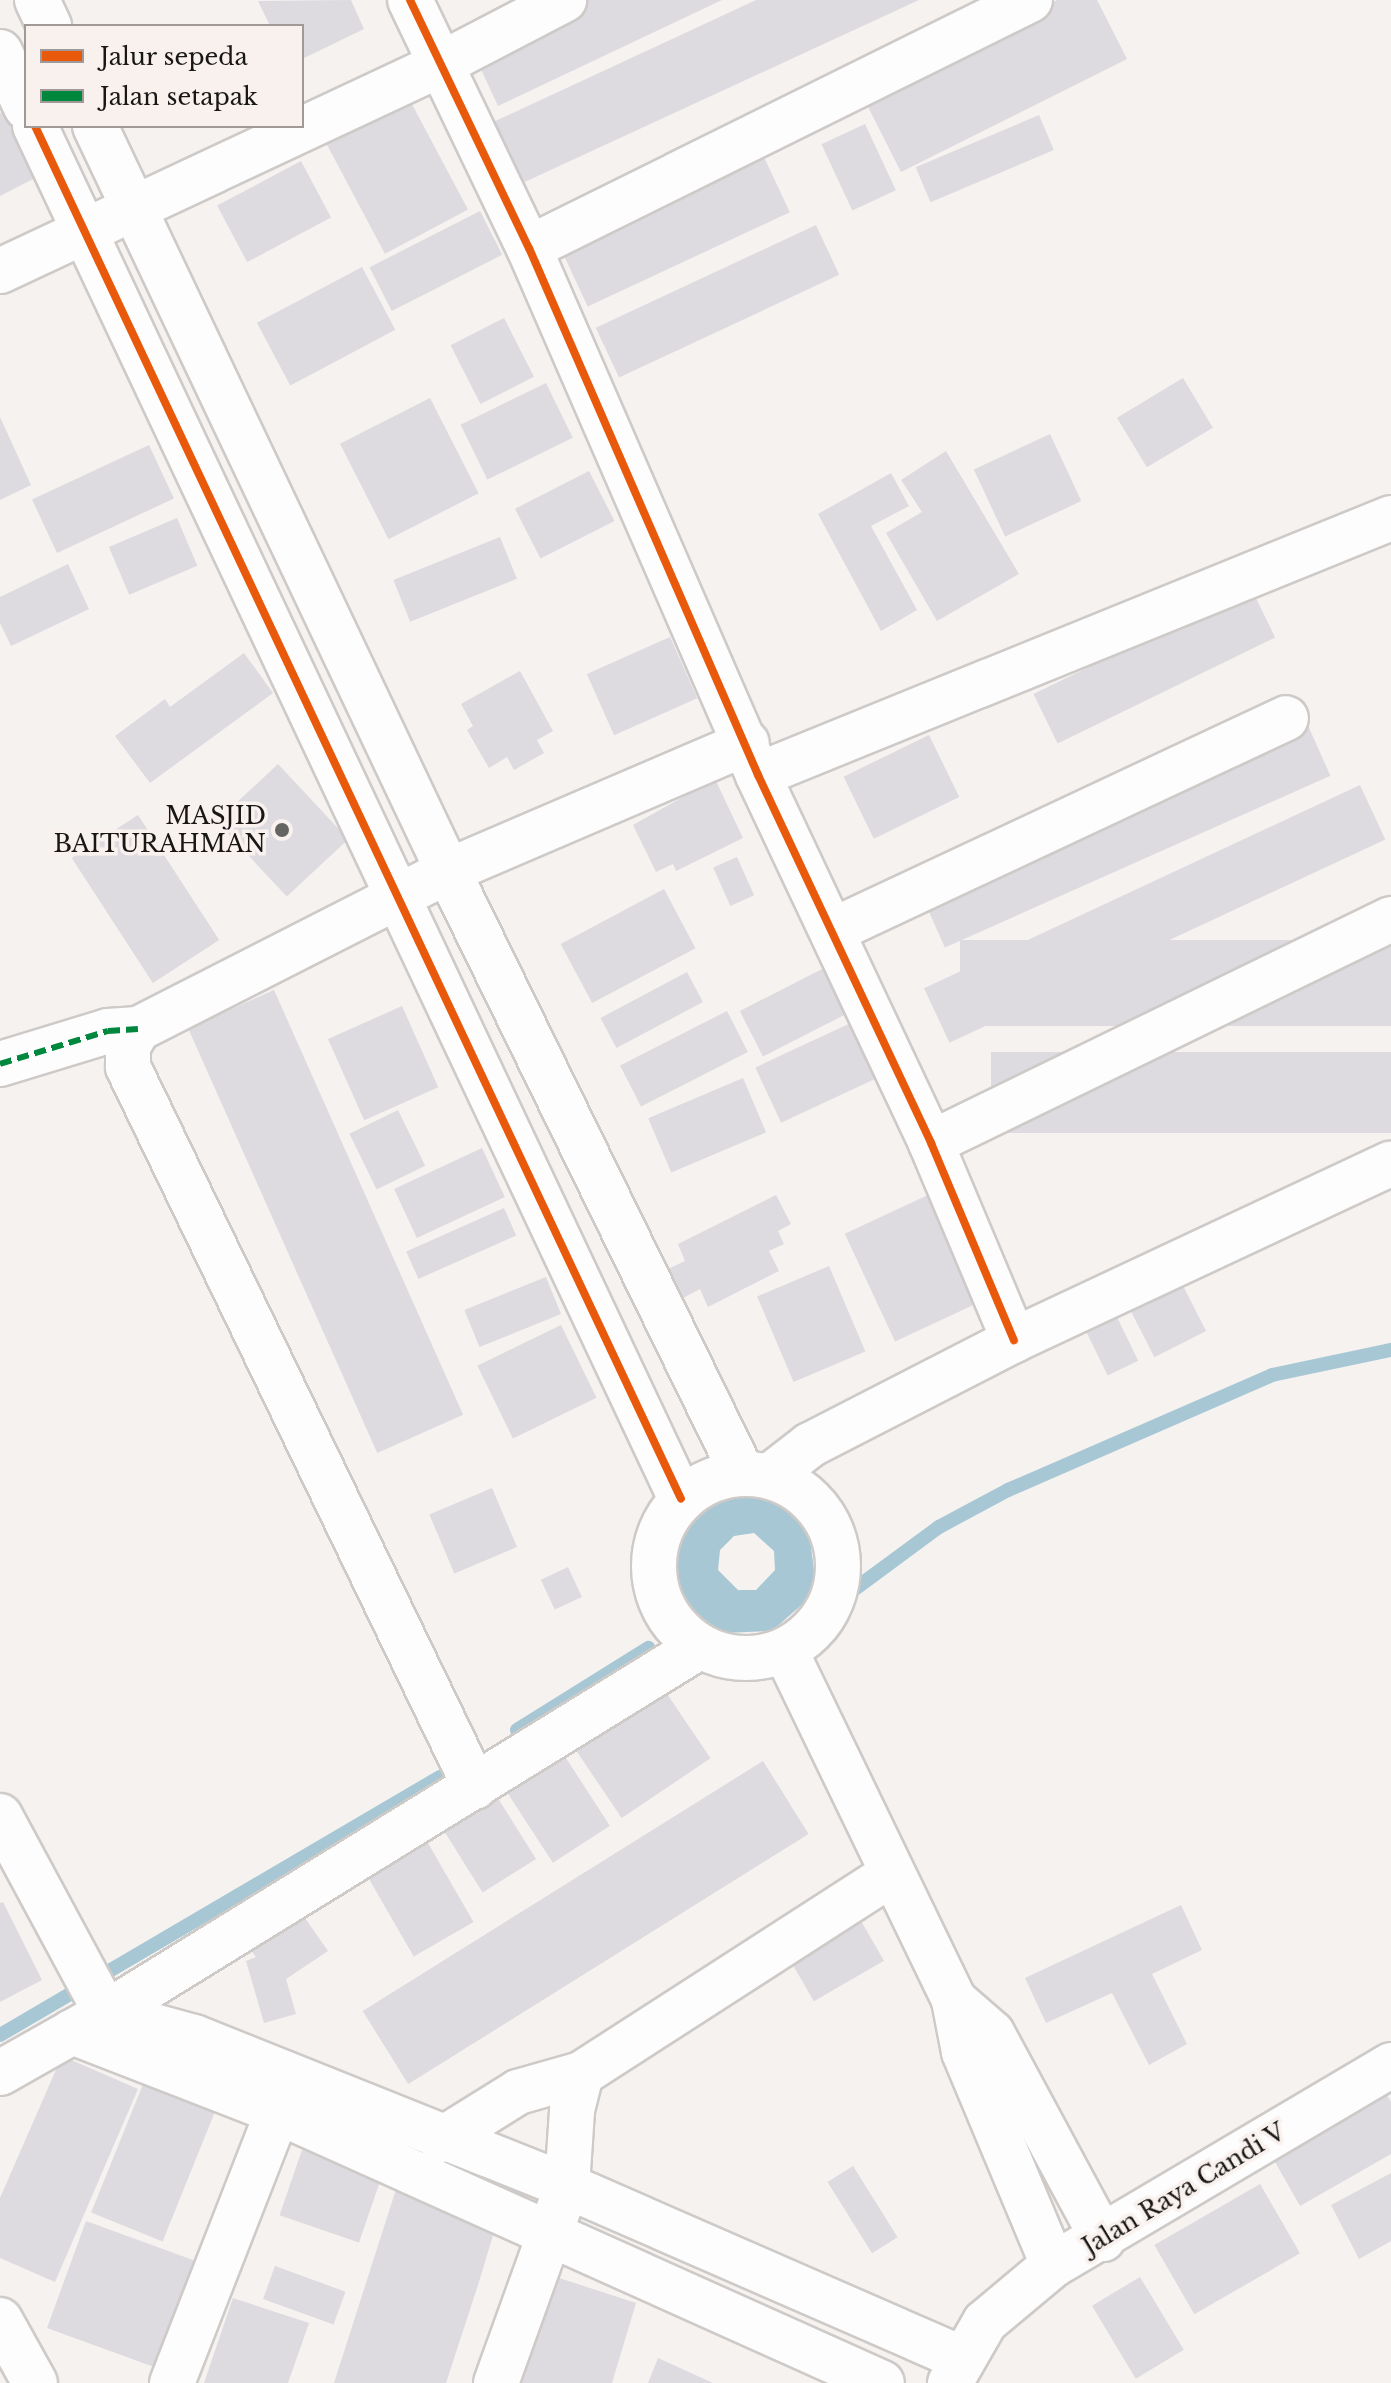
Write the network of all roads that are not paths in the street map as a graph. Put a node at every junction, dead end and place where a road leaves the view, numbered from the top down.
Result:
1 (37, 0) edge
2 (410, 0) edge
3 (564, 0) edge
4 (1030, 0) edge
5 (48, 24) edge
6 (0, 52) edge
7 (441, 64) junction
8 (24, 103) edge
9 (36, 128) edge
10 (96, 128) edge
11 (133, 209) junction
12 (86, 232) junction
13 (529, 248) junction
14 (0, 271) edge
15 (1391, 518) edge
16 (1286, 718) dead end
17 (752, 759) junction
18 (448, 871) junction
19 (396, 900) junction
20 (1391, 919) edge
21 (834, 930) junction
22 (138, 1029) junction
23 (0, 1064) edge
24 (931, 1143) junction
25 (1391, 1163) edge
26 (624, 1227) junction
27 (567, 1252) junction
28 (1014, 1340) junction
29 (756, 1474) junction
30 (681, 1499) junction
31 (699, 1647) junction
32 (785, 1650) junction
33 (475, 1787) junction
34 (5, 1839) edge
35 (891, 1874) junction
36 (954, 2000) junction
37 (91, 2008) junction
38 (1391, 2065) edge
39 (0, 2073) edge
40 (581, 2074) junction
41 (284, 2094) junction
42 (441, 2140) junction
43 (567, 2186) junction
44 (553, 2235) junction
45 (1103, 2239) junction
46 (1053, 2265) junction
47 (0, 2320) edge
48 (955, 2371) edge
49 (35, 2383) edge
50 (172, 2383) edge
51 (496, 2383) edge
52 (882, 2383) edge

1 - 5 street
2 - 7 street
3 - 7 street
4 - 13 street
6 - 8 street
7 - 11 street
7 - 13 street
9 - 12 street
10 - 11 street
11 - 12 street
11 - 18 street
12 - 14 street
12 - 19 street
13 - 17 street
15 - 17 street
16 - 21 street
17 - 18 street
17 - 21 street
18 - 19 street
18 - 26 street
19 - 22 street
19 - 27 street
20 - 24 street
21 - 24 street
22 - 23 street
22 - 33 street
24 - 28 street
25 - 28 street
26 - 27 street
26 - 29 street
27 - 30 street
28 - 29 street
29 - 30 street
29 - 32 street
30 - 31 street
31 - 32 street
31 - 33 street
32 - 35 street
33 - 37 street
34 - 37 street
35 - 36 street
35 - 40 street
36 - 45 street
36 - 46 street
37 - 39 street
37 - 41 street
38 - 45 street, Jalan Raya Candi V
40 - 42 street
40 - 43 street
41 - 42 street
41 - 44 street
41 - 50 street
42 - 43 street
43 - 44 street
43 - 48 street
44 - 51 street
44 - 52 street
45 - 46 street, Jalan Raya Candi V
46 - 48 street, Jalan Raya Candi V
47 - 49 street

